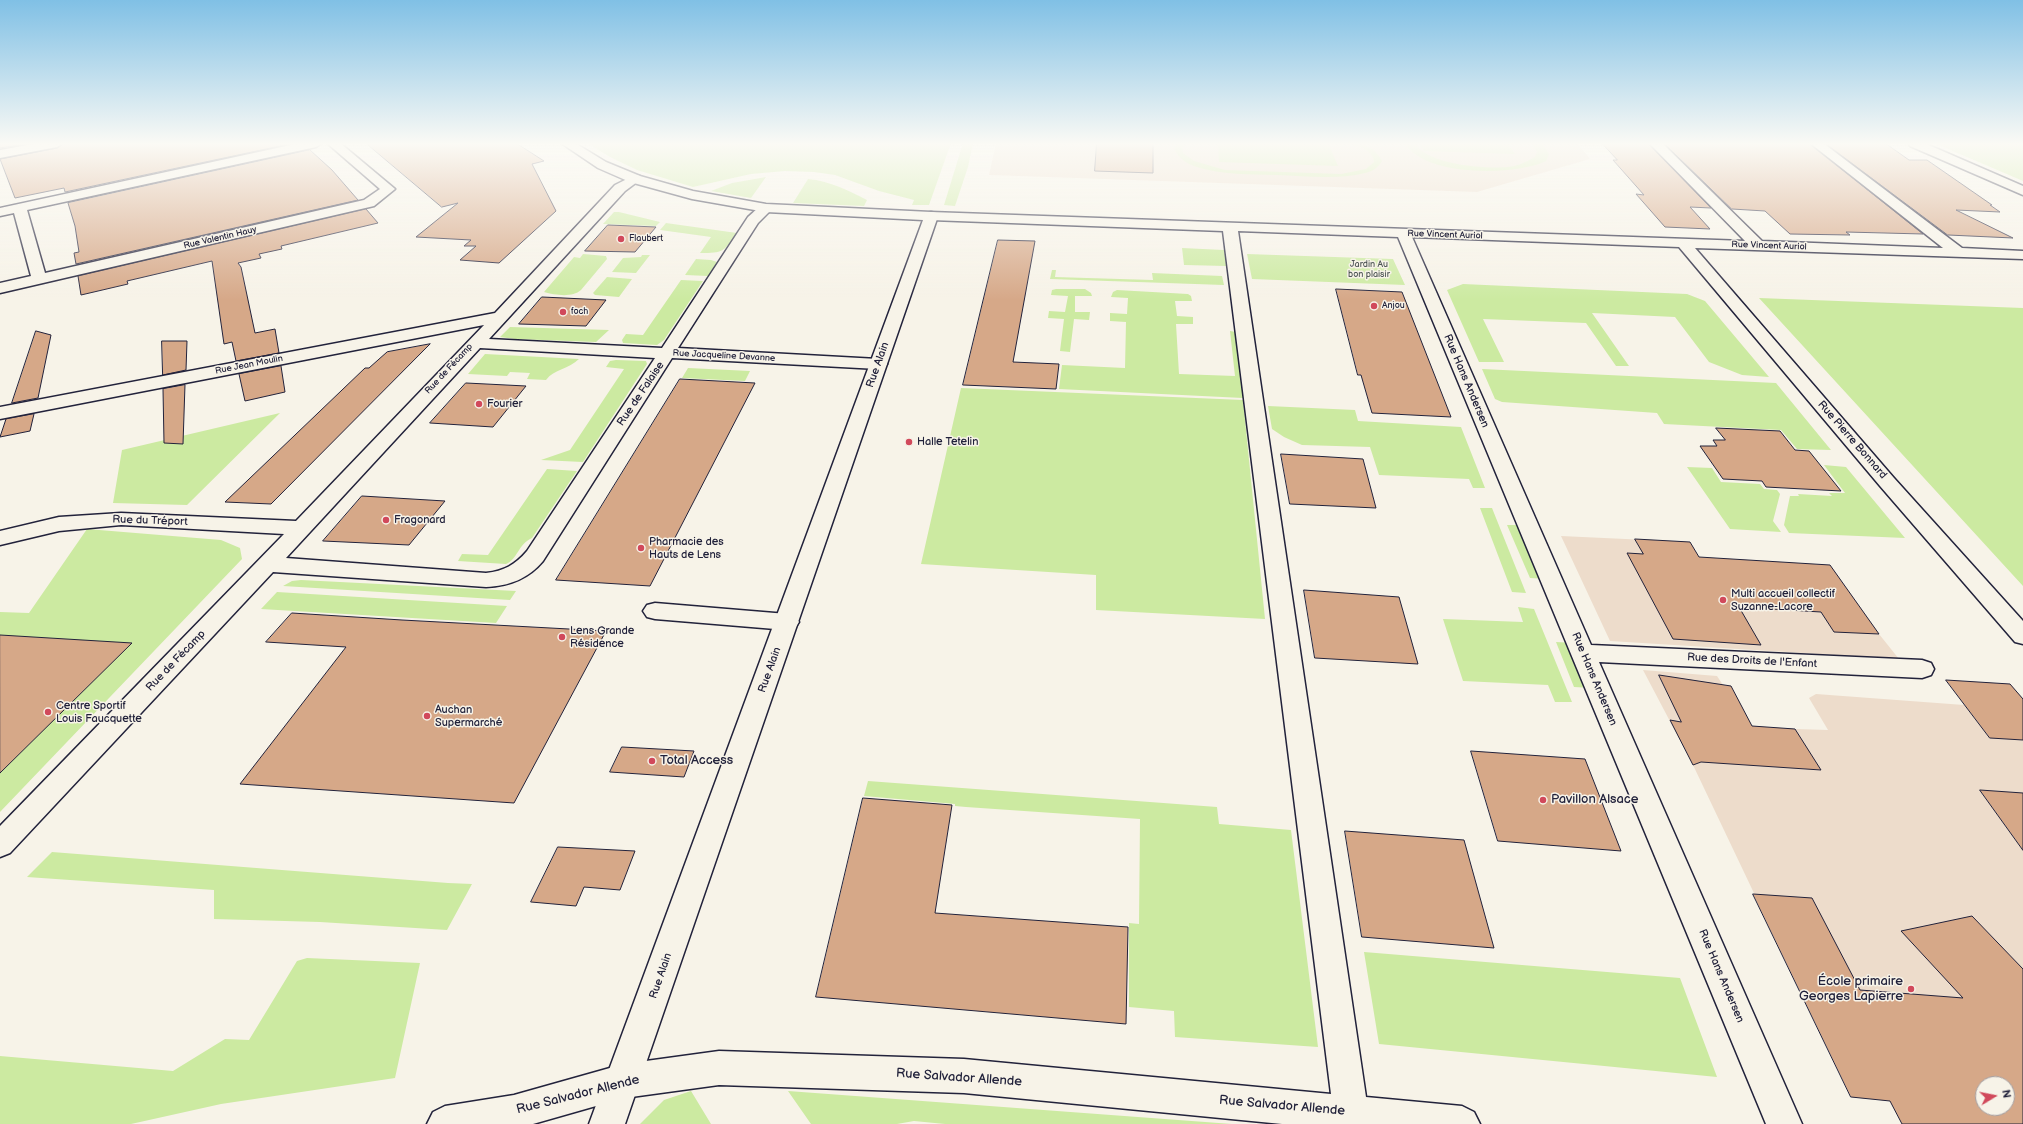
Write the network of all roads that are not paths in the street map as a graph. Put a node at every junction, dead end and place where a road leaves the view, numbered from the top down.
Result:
1 (77, 195) edge
2 (380, 195) edge
3 (613, 195) edge
4 (695, 195) edge
5 (1707, 195) edge
6 (1884, 195) edge
7 (20, 208) junction
8 (766, 208) junction
9 (0, 212) edge
10 (931, 216) junction
11 (1230, 227) junction
12 (1403, 233) junction
13 (1683, 243) junction
14 (1757, 245) junction
15 (1959, 253) junction
16 (2023, 255) edge
17 (39, 279) junction
18 (0, 288) edge
19 (498, 317) junction
20 (474, 343) junction
21 (668, 353) junction
22 (878, 364) junction
23 (0, 413) edge
24 (301, 528) junction
25 (0, 538) edge
26 (268, 564) junction
27 (655, 611) dead end
28 (787, 622) junction
29 (2023, 636) edge
30 (1583, 653) junction
31 (1922, 669) dead end
32 (0, 845) edge
33 (624, 1081) junction
34 (1351, 1113) junction
35 (452, 1123) edge
36 (607, 1124) edge
37 (1462, 1124) edge
38 (1784, 1124) edge

1 - 7 street
2 - 17 street, Rue Valentin Hauy
3 - 19 street, Rue de Fécamp
4 - 8 street, Rue Vincent Auriol
5 - 14 street
6 - 15 street
7 - 9 street
7 - 17 street
8 - 10 street, Rue Vincent Auriol
8 - 21 street, Rue de Falaise
10 - 11 street, Rue Vincent Auriol
10 - 22 street, Rue Alain
11 - 12 street, Rue Vincent Auriol
11 - 34 street
12 - 13 street, Rue Vincent Auriol
12 - 30 street, Rue Hans Andersen
13 - 14 street, Rue Vincent Auriol
13 - 29 street, Rue Pierre Bonnard
14 - 15 street, Rue Vincent Auriol
15 - 16 street, Rue Vincent Auriol
17 - 18 street, Rue Valentin Hauy
19 - 20 street, Rue de Fécamp
19 - 23 street, Rue Jean Moulin
20 - 21 street, Rue Jacqueline Devanne
20 - 24 street, Rue de Fécamp
21 - 22 street, Rue Jacqueline Devanne
21 - 26 street, Rue de Falaise
22 - 28 street, Rue Alain
24 - 25 street, Rue du Tréport
24 - 26 street, Rue de Fécamp
26 - 32 street, Rue de Fécamp
27 - 28 street
28 - 33 street, Rue Alain
30 - 31 street, Rue des Droits de l'Enfant
30 - 38 street, Rue Hans Andersen
33 - 34 street, Rue Salvador Allende
33 - 35 street, Rue Salvador Allende
33 - 36 street, Rue Alain
34 - 37 street, Rue Salvador Allende

